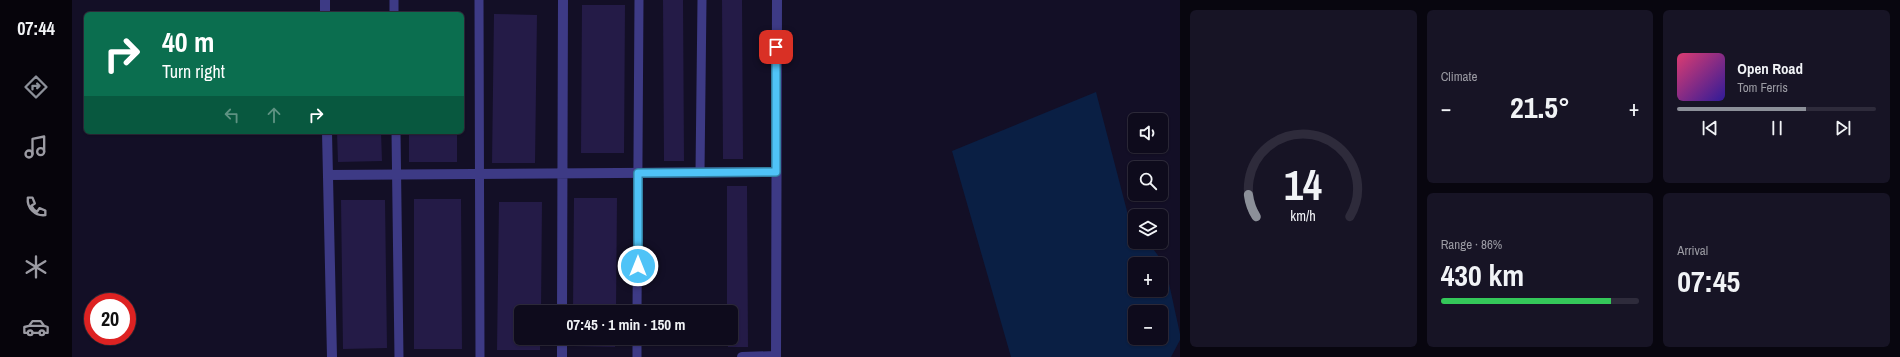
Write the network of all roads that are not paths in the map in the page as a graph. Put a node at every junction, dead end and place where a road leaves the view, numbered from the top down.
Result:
1 (325, 0) edge
2 (394, 0) edge
3 (479, 0) edge
4 (563, 0) edge
5 (639, 0) edge
6 (702, 0) edge
7 (776, 0) edge
8 (325, 12) edge
9 (394, 12) edge
10 (327, 134) edge
11 (396, 134) edge
12 (700, 172) junction
13 (776, 172) junction
14 (563, 173) junction
15 (638, 173) junction
16 (396, 174) junction
17 (479, 174) junction
18 (328, 175) junction
19 (562, 305) edge
20 (637, 305) edge
21 (562, 345) edge
22 (637, 345) edge
23 (776, 356) edge
24 (332, 357) edge
25 (399, 357) edge
26 (480, 357) edge
27 (562, 357) edge
28 (637, 357) edge
29 (742, 357) edge

1 - 8 street
2 - 9 lane
3 - 17 lane
4 - 14 street
5 - 15 lane
6 - 12 lane
7 - 13 street
10 - 18 street
11 - 16 lane
12 - 13 street
12 - 15 street
13 - 23 street
14 - 15 street
14 - 17 street
14 - 19 street
15 - 20 lane
16 - 17 street
16 - 18 street
16 - 25 lane
17 - 26 lane
18 - 24 street
21 - 27 street
22 - 28 lane
23 - 29 street

